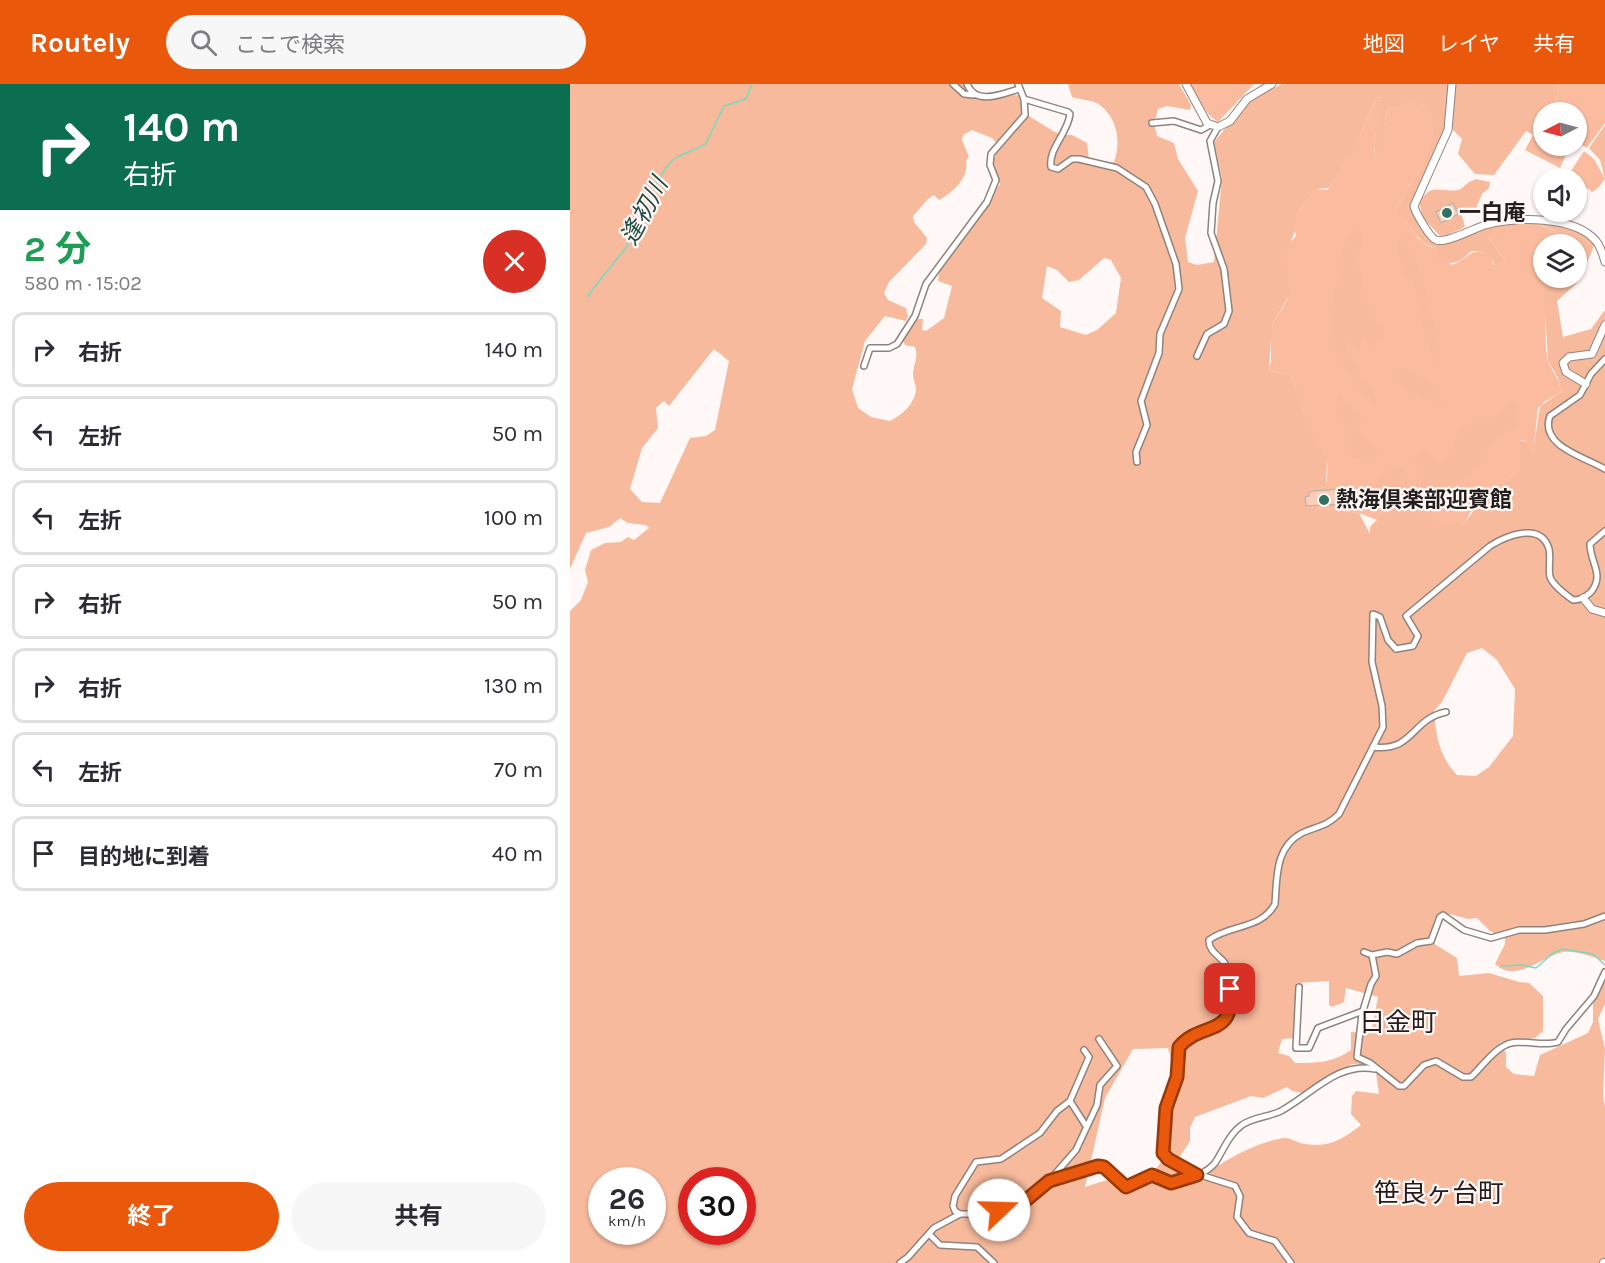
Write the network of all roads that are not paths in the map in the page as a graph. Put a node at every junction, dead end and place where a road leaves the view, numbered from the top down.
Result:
1 (953, 84) edge
2 (967, 84) edge
3 (1186, 84) edge
4 (1272, 84) edge
5 (1452, 84) edge
6 (1019, 86) edge
7 (974, 95) junction
8 (1024, 99) junction
9 (1152, 123) dead end
10 (1214, 126) junction
11 (1605, 262) edge
12 (1605, 325) edge
13 (1197, 356) dead end
14 (1605, 359) edge
15 (864, 366) dead end
16 (1586, 384) junction
17 (1137, 462) dead end
18 (1605, 469) edge
19 (1605, 531) edge
20 (1583, 598) junction
21 (1605, 613) edge
22 (1446, 712) dead end
23 (1373, 747) junction
24 (1605, 916) edge
25 (1364, 952) dead end
26 (1372, 954) junction
27 (1605, 972) edge
28 (1299, 987) dead end
29 (1363, 1011) junction
30 (1099, 1039) dead end
31 (1084, 1050) dead end
32 (1375, 1070) junction
33 (1070, 1101) junction
34 (1086, 1126) junction
35 (1197, 1175) junction
36 (1049, 1181) junction
37 (960, 1214) junction
38 (929, 1234) junction
39 (900, 1263) edge
40 (994, 1263) edge
41 (1291, 1263) edge

1 - 7 street
2 - 7 street
3 - 10 street
4 - 10 street
5 - 11 street
6 - 7 street
6 - 8 street
8 - 15 street
8 - 17 street
9 - 10 street
10 - 13 street
12 - 16 street
14 - 16 street
16 - 18 street
19 - 20 street
20 - 21 street
20 - 23 street
22 - 23 street
23 - 35 street
24 - 26 street
25 - 26 street
26 - 29 street
27 - 32 street
28 - 29 street
29 - 32 street
30 - 34 street
31 - 33 street
32 - 35 street
33 - 34 street
33 - 37 street
34 - 36 street
35 - 36 street
35 - 41 street
36 - 37 street
37 - 38 street
38 - 39 street
38 - 40 street

